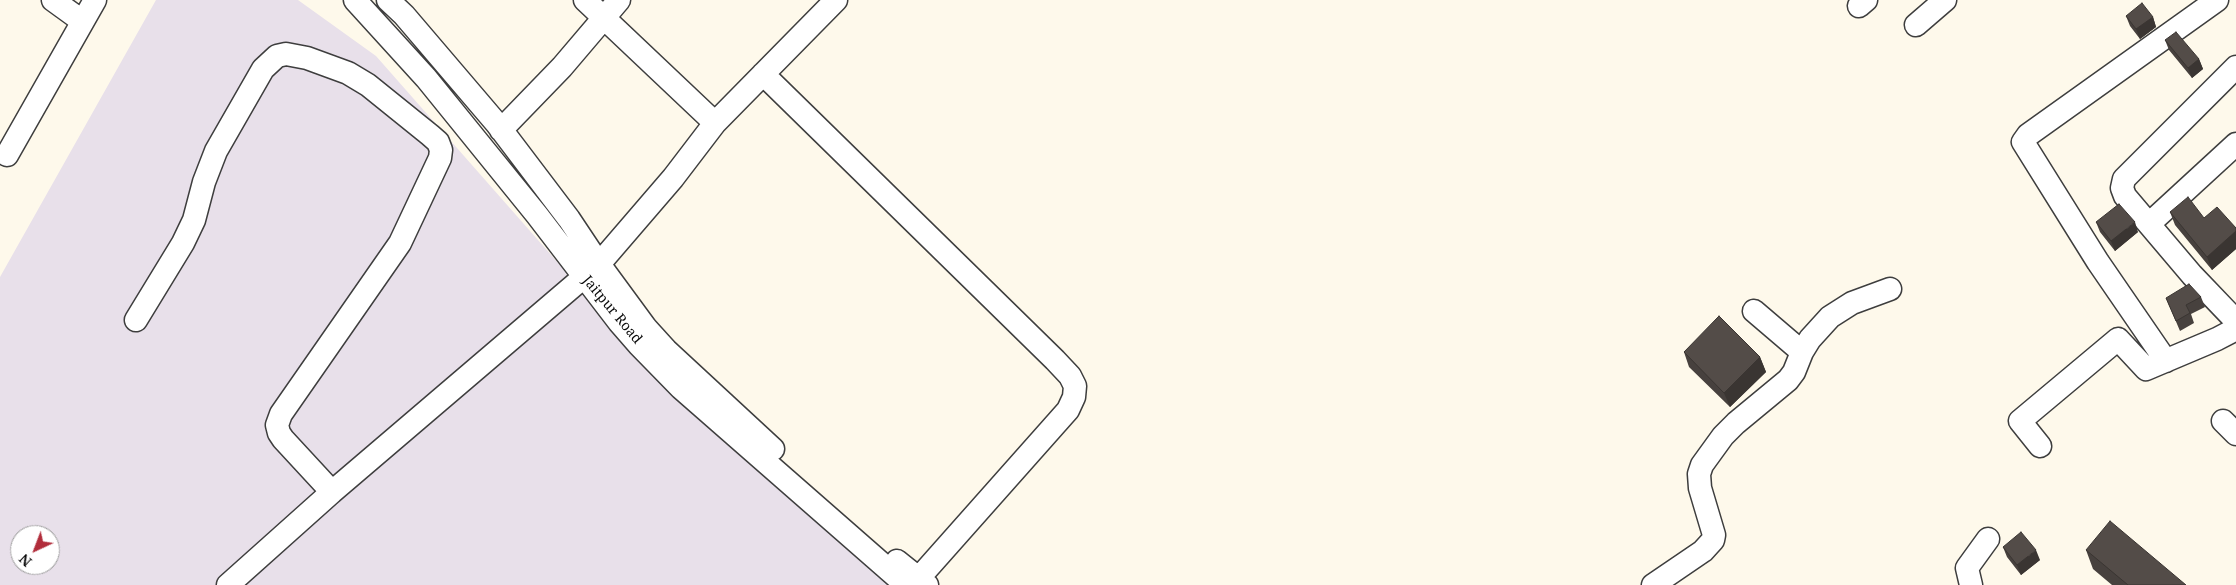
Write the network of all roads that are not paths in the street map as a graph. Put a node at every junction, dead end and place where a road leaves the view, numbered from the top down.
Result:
1 (53, 0) edge
2 (95, 0) edge
3 (355, 0) edge
4 (388, 0) edge
5 (584, 0) edge
6 (619, 0) edge
7 (836, 0) edge
8 (1944, 0) edge
9 (2216, 0) edge
10 (605, 17) junction
11 (82, 21) junction
12 (1916, 25) dead end
13 (2236, 68) edge
14 (763, 74) junction
15 (715, 123) junction
16 (501, 130) junction
17 (2236, 144) edge
18 (7, 155) dead end
19 (2149, 224) junction
20 (592, 271) junction
21 (1890, 289) dead end
22 (1754, 311) dead end
23 (136, 320) dead end
24 (2236, 321) edge
25 (2236, 328) edge
26 (1802, 352) junction
27 (2166, 361) junction
28 (2040, 446) dead end
29 (332, 492) junction
30 (1988, 539) dead end
31 (917, 583) edge
32 (228, 585) edge
33 (1653, 585) edge
34 (1972, 585) edge

1 - 11 street
2 - 11 street
3 - 20 street, Jaitpur Road
4 - 16 street, Jaitpur Road
5 - 10 street
6 - 10 street
7 - 14 street
8 - 12 street
9 - 27 street
10 - 15 street
10 - 16 street
11 - 18 street
13 - 19 street
14 - 15 street
14 - 31 street
15 - 20 street
16 - 20 street, Jaitpur Road
17 - 19 street
19 - 24 street
20 - 29 street
20 - 31 street, Jaitpur Road
21 - 26 street
22 - 26 street
23 - 29 street
25 - 27 street
26 - 33 street
27 - 28 street
29 - 32 street
30 - 34 street

